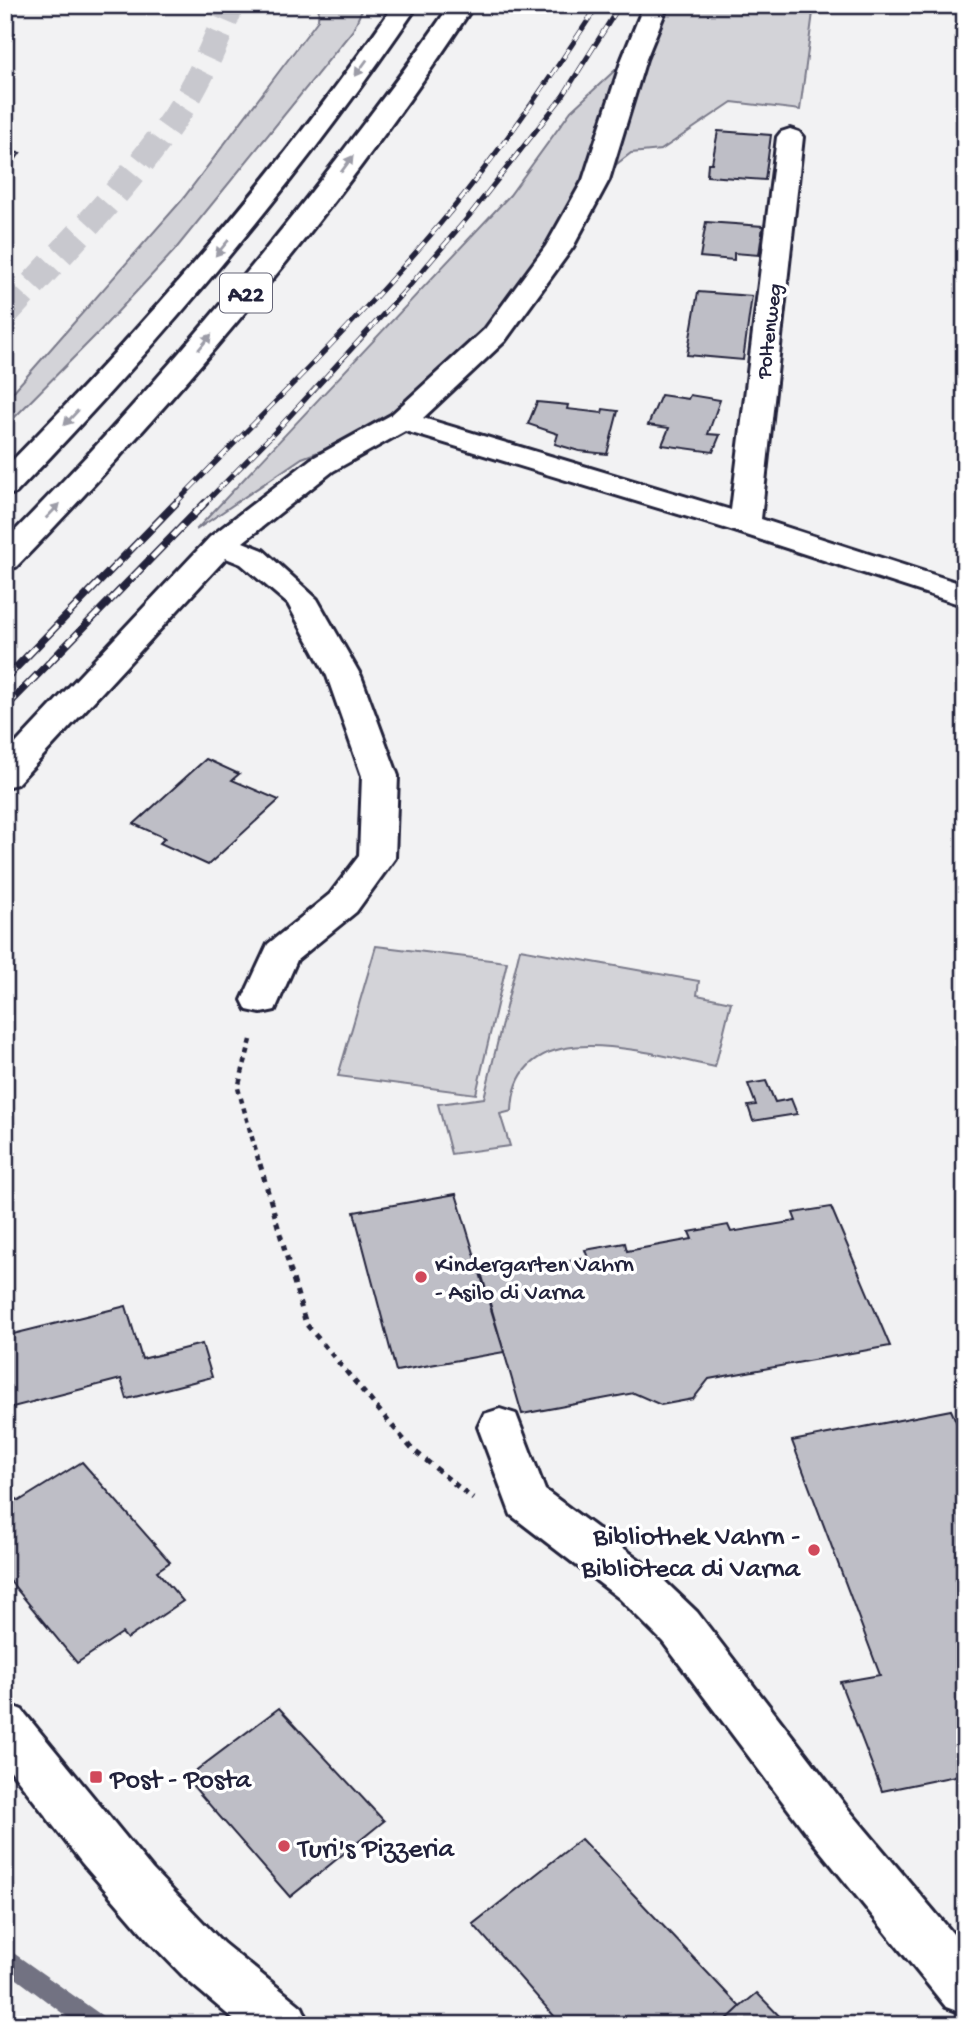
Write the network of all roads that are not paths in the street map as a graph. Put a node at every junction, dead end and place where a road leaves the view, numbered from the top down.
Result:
1 (406, 5) edge
2 (462, 5) edge
3 (656, 5) edge
4 (790, 137) dead end
5 (402, 421) junction
6 (5, 486) edge
7 (745, 524) junction
8 (221, 544) junction
9 (5, 560) edge
10 (962, 587) edge
11 (5, 776) edge
12 (261, 1000) road end
13 (500, 1427) dead end
14 (5, 1726) edge
15 (965, 1989) edge
16 (284, 2025) edge

1 -> 6 main road, A22
9 -> 2 main road, A22
3 - 5 main road
4 - 7 main road, Poltenweg
5 - 7 main road
5 - 8 main road
7 - 10 main road
8 - 11 main road
8 - 12 main road
13 - 15 main road
14 - 16 main road

